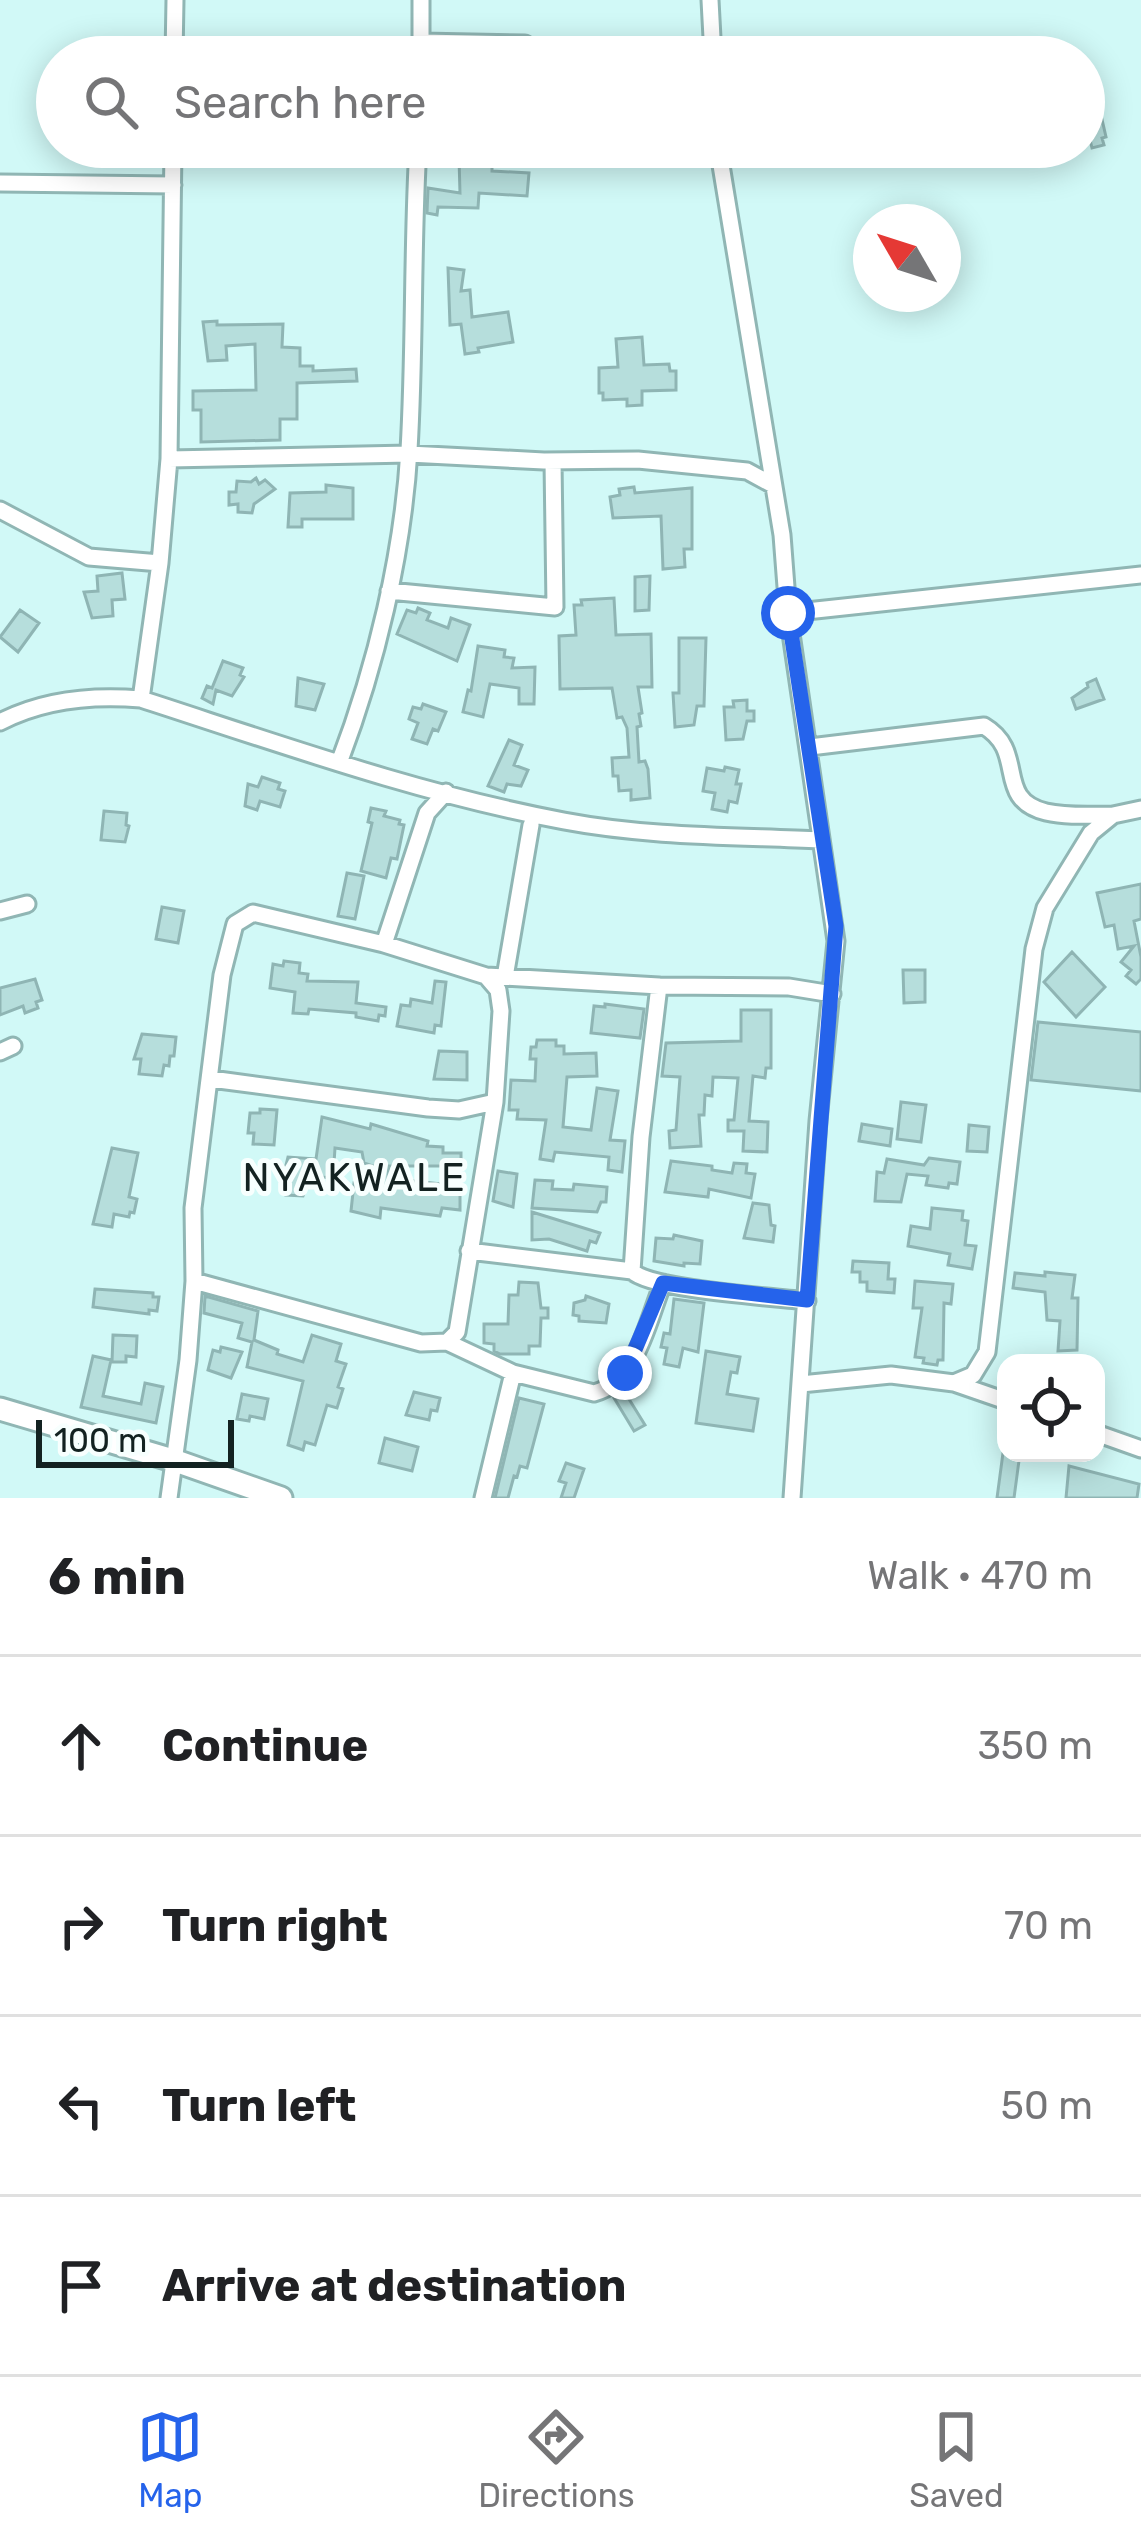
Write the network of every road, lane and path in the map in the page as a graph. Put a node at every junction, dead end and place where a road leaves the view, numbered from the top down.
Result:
1 (175, 0) edge
2 (421, 0) edge
3 (710, 0) edge
4 (174, 36) edge
5 (421, 36) edge
6 (712, 36) edge
7 (172, 168) edge
8 (417, 168) edge
9 (721, 168) edge
10 (0, 183) edge
11 (172, 185) junction
12 (409, 454) junction
13 (169, 459) junction
14 (553, 461) junction
15 (773, 485) junction
16 (0, 510) edge
17 (160, 563) junction
18 (1141, 575) edge
19 (389, 591) junction
20 (788, 613) junction
21 (141, 699) junction
22 (0, 722) edge
23 (810, 747) junction
24 (339, 763) junction
25 (416, 784) junction
26 (446, 792) junction
27 (1141, 809) edge
28 (427, 813) junction
29 (1113, 814) junction
30 (531, 825) dead end
31 (820, 840) junction
32 (27, 904) dead end
33 (0, 911) edge
34 (384, 944) junction
35 (486, 976) junction
36 (505, 977) junction
37 (658, 986) junction
38 (832, 994) junction
39 (211, 1079) junction
40 (495, 1102) junction
41 (469, 1252) junction
42 (632, 1270) junction
43 (194, 1281) junction
44 (663, 1283) junction
45 (807, 1300) junction
46 (447, 1342) junction
47 (513, 1373) junction
48 (954, 1383) junction
49 (801, 1384) junction
50 (997, 1398) edge
51 (0, 1409) edge
52 (1105, 1435) edge
53 (1141, 1449) edge
54 (172, 1460) junction
55 (170, 1498) edge
56 (281, 1498) edge
57 (483, 1498) edge
58 (792, 1498) edge

1 - 4 street
2 - 5 street
3 - 6 street
7 - 11 street
8 - 12 street
9 - 15 street
10 - 11 street
11 - 13 street
12 - 13 street
12 - 14 street
12 - 19 street
13 - 17 street
14 - 15 street
14 - 19 street
15 - 20 street
16 - 17 street
17 - 21 street
18 - 20 street
19 - 24 street
20 - 23 street
21 - 22 street
21 - 24 street
23 - 29 street
23 - 31 street
24 - 25 street
25 - 26 street
25 - 28 street
26 - 28 street
26 - 31 street
27 - 29 street
28 - 34 street
29 - 48 street
30 - 36 street
31 - 38 street
32 - 33 street
34 - 35 street
34 - 39 street
35 - 36 street
35 - 40 street
36 - 37 street
37 - 38 street
37 - 42 street
38 - 45 street
39 - 40 street
39 - 43 street
40 - 41 street
41 - 42 street
41 - 46 street
42 - 44 street
43 - 46 street
43 - 54 street
44 - 45 street
44 - 47 street
45 - 49 street
46 - 47 street
47 - 57 street
48 - 49 street
48 - 50 street
49 - 58 street
51 - 54 street
52 - 53 street
54 - 55 street
54 - 56 street

